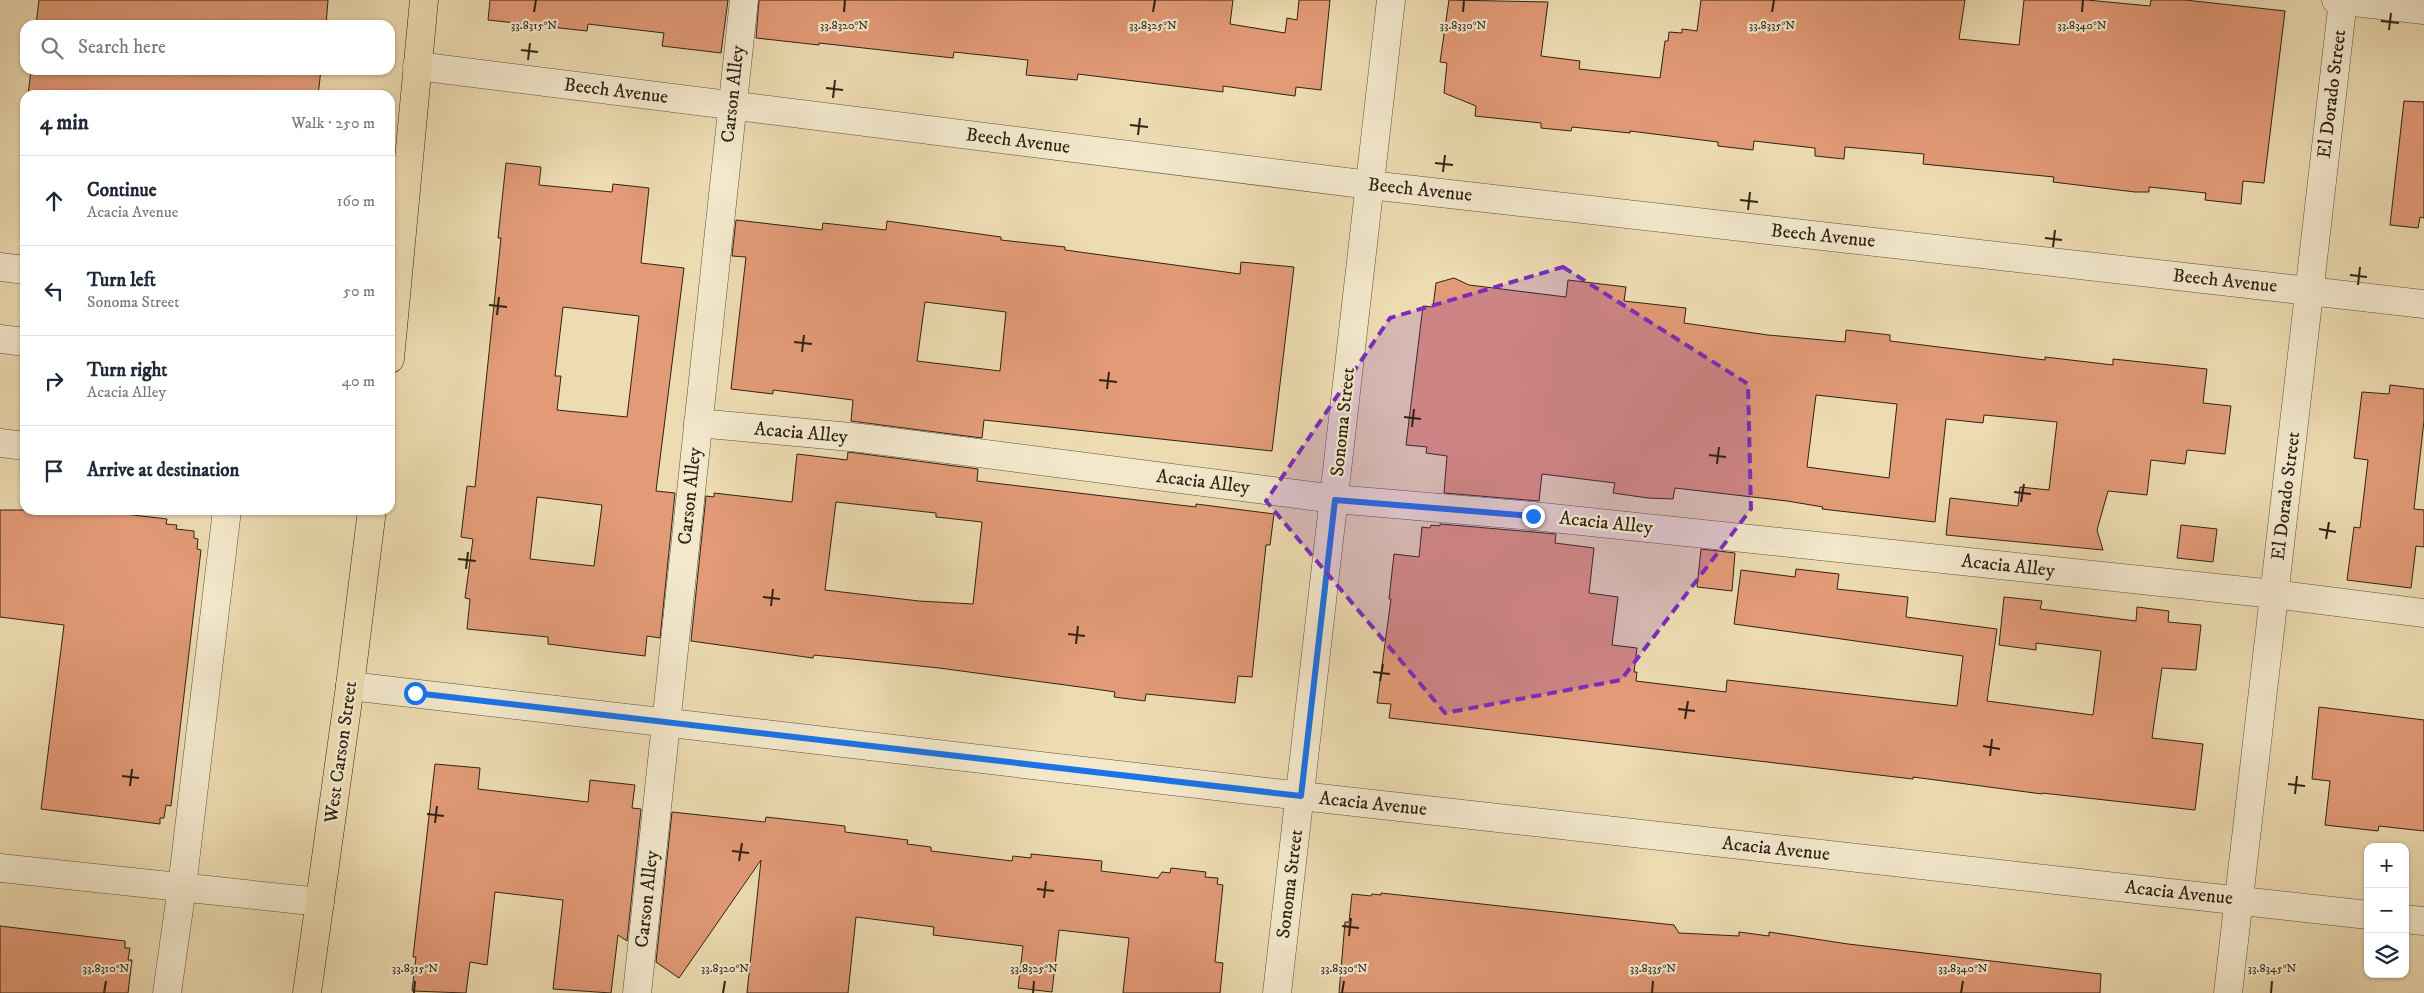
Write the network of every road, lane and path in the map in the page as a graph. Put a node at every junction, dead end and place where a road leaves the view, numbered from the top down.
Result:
1 (424, 0) edge
2 (744, 0) edge
3 (1391, 0) edge
4 (2341, 0) edge
5 (2424, 10) edge
6 (417, 66) junction
7 (731, 105) junction
8 (1370, 185) junction
9 (0, 266) edge
10 (20, 269) edge
11 (395, 286) edge
12 (2309, 291) junction
13 (2424, 304) edge
14 (0, 339) edge
15 (20, 341) edge
16 (698, 423) junction
17 (0, 443) edge
18 (20, 445) edge
19 (1335, 500) junction
20 (226, 515) edge
21 (371, 515) edge
22 (2274, 594) junction
23 (2424, 613) edge
24 (350, 686) junction
25 (666, 723) junction
26 (1301, 796) junction
27 (0, 868) edge
28 (182, 887) junction
29 (2239, 900) junction
30 (320, 902) junction
31 (2364, 915) edge
32 (2409, 919) edge
33 (2424, 921) edge
34 (167, 993) edge
35 (307, 993) edge
36 (637, 993) edge
37 (1277, 993) edge
38 (2228, 993) edge

1 - 6 main road
2 - 7 street, Carson Alley
3 - 8 street, Sonoma Street
4 - 5 street
4 - 12 street, El Dorado Street
6 - 7 street, Beech Avenue
6 - 11 main road
7 - 8 street, Beech Avenue
7 - 16 street, Carson Alley
8 - 12 street, Beech Avenue
8 - 19 street, Sonoma Street
9 - 10 street
12 - 13 street, Beech Avenue
12 - 22 street, El Dorado Street
14 - 15 street
16 - 19 street, Acacia Alley
16 - 25 street, Carson Alley
17 - 18 street
19 - 22 street, Acacia Alley
19 - 26 street, Sonoma Street
20 - 28 street
21 - 24 main road, West Carson Street
22 - 23 street, Acacia Alley
22 - 29 street, El Dorado Street
24 - 25 street, Acacia Avenue
24 - 30 main road, West Carson Street
25 - 26 street, Acacia Avenue
25 - 36 street, Carson Alley
26 - 29 street, Acacia Avenue
26 - 37 street, Sonoma Street
27 - 28 street
28 - 30 street
28 - 34 street
29 - 31 street, Acacia Avenue
29 - 38 street, El Dorado Street
30 - 35 main road, West Carson Street
32 - 33 street

